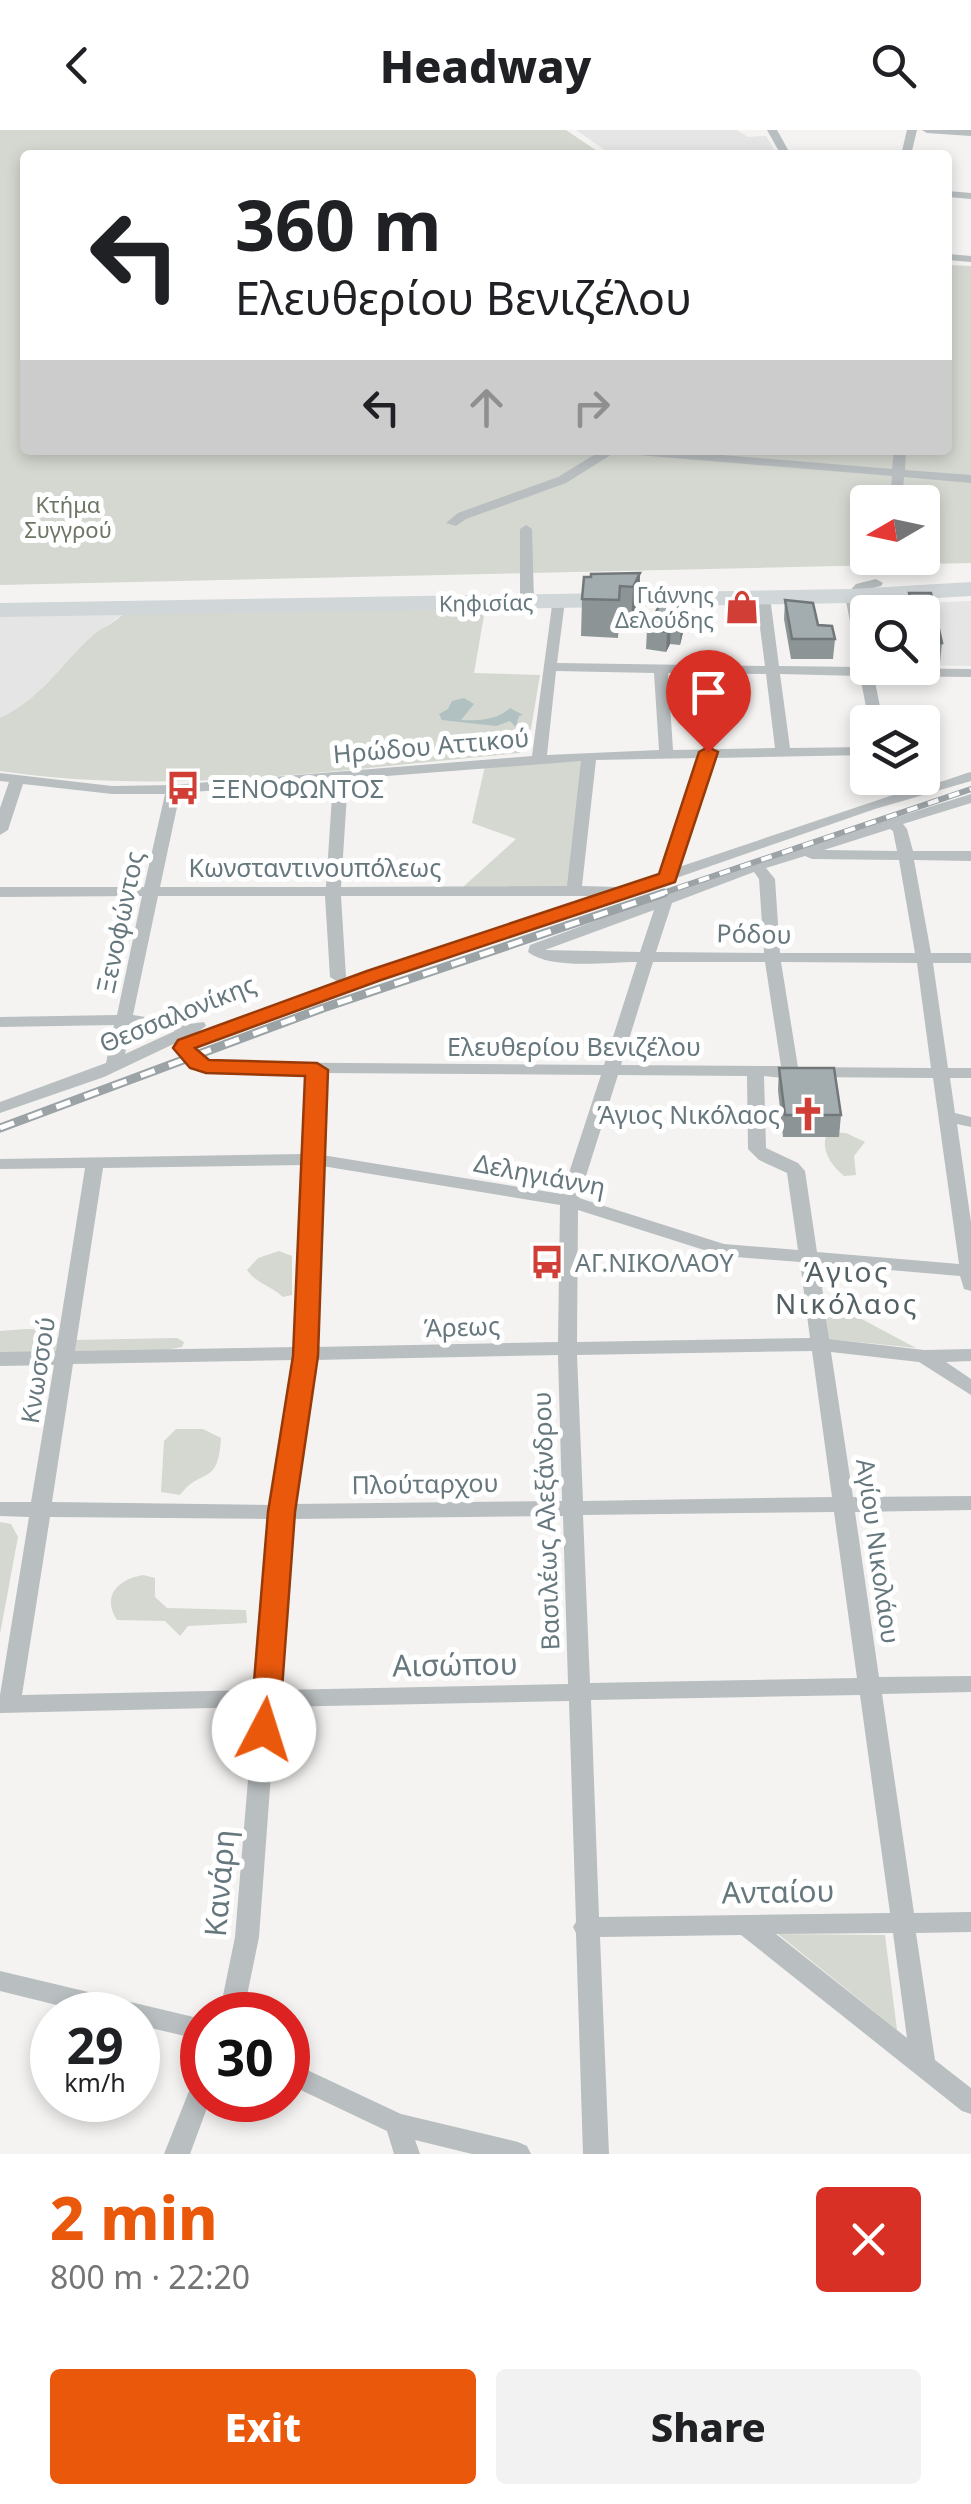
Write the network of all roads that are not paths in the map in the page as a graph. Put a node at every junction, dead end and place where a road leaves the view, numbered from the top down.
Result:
1 (927, 130) edge
2 (971, 134) edge
3 (602, 455) edge
4 (676, 455) edge
5 (900, 455) edge
6 (898, 474) junction
7 (971, 479) edge
8 (897, 485) edge
9 (452, 524) dead end
10 (526, 529) dead end
11 (971, 578) edge
12 (876, 584) junction
13 (971, 590) edge
14 (527, 594) junction
15 (853, 595) edge
16 (872, 595) edge
17 (0, 596) edge
18 (850, 596) edge
19 (764, 597) junction
20 (558, 601) junction
21 (0, 610) edge
22 (550, 667) junction
23 (661, 669) junction
24 (772, 670) junction
25 (850, 671) edge
26 (940, 672) edge
27 (971, 673) edge
28 (850, 751) edge
29 (708, 752) junction
30 (783, 752) junction
31 (666, 754) junction
32 (588, 756) junction
33 (539, 758) junction
34 (341, 775) junction
35 (971, 776) edge
36 (8, 778) edge
37 (940, 785) edge
38 (173, 789) junction
39 (906, 795) edge
40 (971, 798) edge
41 (891, 823) junction
42 (0, 830) edge
43 (792, 854) junction
44 (906, 855) junction
45 (971, 856) edge
46 (757, 866) junction
47 (668, 878) junction
48 (574, 891) junction
49 (630, 891) junction
50 (0, 892) edge
51 (151, 892) junction
52 (333, 892) junction
53 (665, 900) junction
54 (647, 955) junction
55 (924, 957) junction
56 (971, 958) edge
57 (772, 959) junction
58 (374, 976) junction
59 (338, 977) junction
60 (0, 1022) edge
61 (123, 1022) junction
62 (188, 1030) junction
63 (114, 1065) junction
64 (317, 1070) junction
65 (608, 1071) junction
66 (756, 1072) junction
67 (939, 1073) junction
68 (971, 1073) edge
69 (791, 1074) junction
70 (0, 1108) edge
71 (947, 1117) junction
72 (971, 1122) edge
73 (312, 1158) junction
74 (95, 1162) junction
75 (0, 1164) edge
76 (569, 1200) junction
77 (810, 1257) junction
78 (970, 1271) edge
79 (971, 1285) edge
80 (822, 1344) junction
81 (566, 1348) junction
82 (971, 1355) edge
83 (305, 1356) junction
84 (924, 1356) junction
85 (0, 1359) edge
86 (64, 1359) junction
87 (971, 1388) edge
88 (971, 1504) edge
89 (844, 1506) junction
90 (41, 1508) junction
91 (572, 1508) junction
92 (0, 1509) edge
93 (282, 1512) junction
94 (971, 1684) edge
95 (870, 1688) junction
96 (578, 1692) junction
97 (268, 1696) junction
98 (5, 1704) edge
99 (902, 1922) junction
100 (971, 1922) edge
101 (746, 1924) junction
102 (585, 1927) junction
103 (0, 1981) edge
104 (236, 1992) edge
105 (180, 2025) edge
106 (923, 2062) junction
107 (310, 2082) edge
108 (971, 2103) edge
109 (189, 2122) edge
110 (397, 2124) junction
111 (505, 2153) edge
112 (177, 2154) edge
113 (406, 2154) edge
114 (596, 2154) edge

1 - 2 street
3 - 9 street
4 - 6 street
5 - 6 street
6 - 7 street
6 - 8 street
10 - 14 street
11 - 12 main road, Κηφισίας
12 - 14 main road, Κηφισίας
12 - 15 street
13 - 16 main road, Κηφισίας
14 - 17 main road, Κηφισίας
14 - 20 main road, Κηφισίας
14 - 21 main road, Κηφισίας
18 - 19 main road, Κηφισίας
19 - 20 main road, Κηφισίας
19 - 24 street
20 - 22 street
22 - 23 street
22 - 33 street
23 - 24 street
23 - 31 street
24 - 25 street
24 - 30 street
26 - 27 street
28 - 30 street, Ηρώδου Αττικού
29 - 30 street, Ηρώδου Αττικού
29 - 31 street, Ηρώδου Αττικού
29 - 47 street
31 - 32 street, Ηρώδου Αττικού
32 - 33 street, Ηρώδου Αττικού
32 - 48 street
33 - 34 street, Ηρώδου Αττικού
34 - 38 street, Ηρώδου Αττικού
34 - 52 street
35 - 37 street
36 - 38 street, Ηρώδου Αττικού
36 - 42 street
38 - 51 street, Ξενοφώντος
39 - 47 street
40 - 41 street
41 - 43 street
41 - 44 street
43 - 44 street
43 - 46 street
44 - 45 street
44 - 55 street
46 - 53 street
46 - 57 street
47 - 49 street
48 - 49 street, Κωνσταντινουπόλεως
48 - 52 street, Κωνσταντινουπόλεως
49 - 58 street
50 - 51 street, Κωνσταντινουπόλεως
51 - 52 street, Κωνσταντινουπόλεως
51 - 61 street, Ξενοφώντος
52 - 59 street
53 - 54 street, Βασιλέως Αλεξάνδρου
53 - 54 street, Ρόδου
54 - 57 street, Ρόδου
54 - 65 street, Βασιλέως Αλεξάνδρου
55 - 56 street, Ρόδου
55 - 57 street, Ρόδου
55 - 67 street
57 - 69 street
58 - 59 street, Θεσσαλονίκης
58 - 64 street, Ελευθερίου Βενιζέλου
59 - 62 street, Θεσσαλονίκης
60 - 61 street
61 - 62 street
61 - 63 street, Ξενοφώντος
62 - 63 street, Θεσσαλονίκης
63 - 70 street, Θεσσαλονίκης
64 - 65 street, Ελευθερίου Βενιζέλου
64 - 73 street, Κανάρη
65 - 66 street, Ελευθερίου Βενιζέλου
65 - 76 street, Βασιλέως Αλεξάνδρου
66 - 69 street, Ελευθερίου Βενιζέλου
66 - 77 street, Αγίου Νικολάου
67 - 68 street, Ελευθερίου Βενιζέλου
67 - 69 street, Ελευθερίου Βενιζέλου
67 - 71 street
71 - 72 street
71 - 78 street
73 - 74 street, Δεληγιάννη
73 - 76 street, Δεληγιάννη
73 - 83 street, Κανάρη
74 - 75 street, Δεληγιάννη
74 - 86 street, Κνωσσού
76 - 77 street, Δεληγιάννη
76 - 81 street, Βασιλέως Αλεξάνδρου
77 - 78 street, Δεληγιάννη
77 - 80 street, Αγίου Νικολάου
78 - 79 street
80 - 81 street, Άρεως
80 - 84 street, Άρεως
80 - 89 street, Αγίου Νικολάου
81 - 83 street, Άρεως
81 - 91 street, Βασιλέως Αλεξάνδρου
82 - 84 street, Άρεως
83 - 86 street, Άρεως
83 - 93 street, Κανάρη
84 - 87 street, Άρεως
85 - 86 street, Άρεως
86 - 90 street, Κνωσσού
88 - 89 street, Πλούταρχου
89 - 91 street, Πλούταρχου
89 - 95 street, Αγίου Νικολάου
90 - 92 street, Πλούταρχου
90 - 93 street, Πλούταρχου
90 - 98 street, Κνωσσού
91 - 93 street, Πλούταρχου
91 - 96 street, Βασιλέως Αλεξάνδρου
93 - 97 street, Κανάρη
94 - 95 street, Αισώπου
95 - 96 street, Αισώπου
95 - 99 street, Αγίου Νικολάου
96 - 97 street, Αισώπου
96 - 102 street, Βασιλέως Αλεξάνδρου
97 - 98 street, Αισώπου
97 - 104 street, Κανάρη
99 - 100 street, Ανταίου
99 - 101 street, Ανταίου
99 - 106 street, Αγίου Νικολάου
101 - 102 street, Ανταίου
101 - 106 street
102 - 114 street, Βασιλέως Αλεξάνδρου
103 - 105 street
106 - 108 street
107 - 110 street
109 - 112 street
110 - 111 street
110 - 113 street

